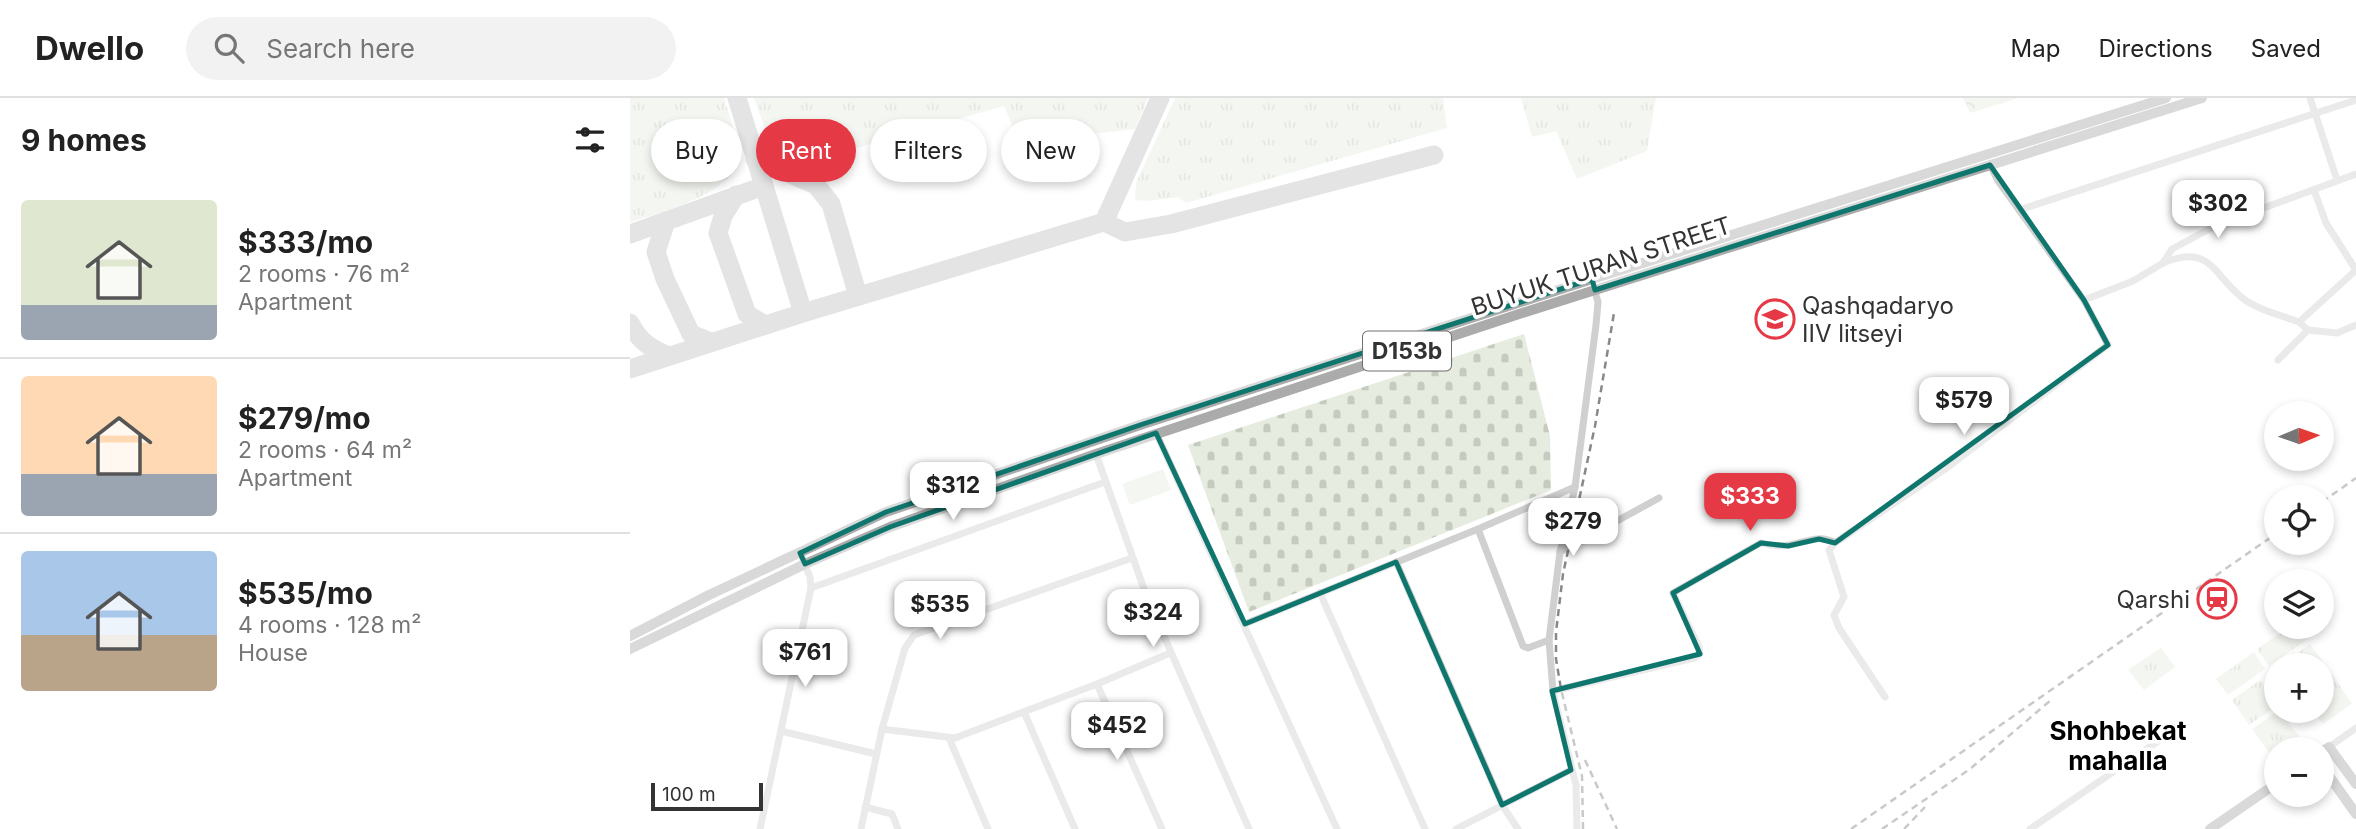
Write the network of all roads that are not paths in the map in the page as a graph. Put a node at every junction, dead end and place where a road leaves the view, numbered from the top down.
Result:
1 (2166, 98) edge
2 (2202, 98) edge
3 (2310, 98) edge
4 (2356, 100) edge
5 (2316, 113) junction
6 (1990, 164) junction
7 (2356, 174) edge
8 (2337, 180) junction
9 (2314, 190) junction
10 (2019, 210) junction
11 (2163, 263) junction
12 (2356, 270) edge
13 (1592, 279) junction
14 (1595, 290) junction
15 (2084, 300) junction
16 (2299, 322) junction
17 (2356, 325) edge
18 (2308, 330) junction
19 (2278, 360) dead end
20 (1156, 433) junction
21 (1096, 454) junction
22 (1105, 482) junction
23 (1575, 487) junction
24 (1659, 498) dead end
25 (1478, 529) junction
26 (1835, 543) junction
27 (1560, 552) junction
28 (800, 553) junction
29 (1132, 558) junction
30 (1396, 562) junction
31 (805, 564) junction
32 (811, 588) junction
33 (1320, 593) junction
34 (1245, 624) junction
35 (630, 636) edge
36 (1549, 640) junction
37 (630, 649) edge
38 (1170, 653) junction
39 (1097, 684) junction
40 (1553, 692) junction
41 (1885, 697) dead end
42 (1024, 712) junction
43 (2180, 726) dead end
44 (2356, 728) edge
45 (882, 729) junction
46 (780, 731) junction
47 (949, 737) junction
48 (2334, 743) edge
49 (876, 754) junction
50 (2334, 758) edge
51 (1572, 770) junction
52 (2334, 783) edge
53 (2356, 784) edge
54 (2264, 792) edge
55 (1502, 806) junction
56 (865, 807) junction
57 (2356, 814) edge
58 (760, 829) edge
59 (861, 829) edge
60 (898, 829) edge
61 (988, 829) edge
62 (1074, 829) edge
63 (1163, 829) edge
64 (1249, 829) edge
65 (1337, 829) edge
66 (1425, 829) edge
67 (1456, 829) edge
68 (1518, 829) edge
69 (1577, 829) edge
70 (2030, 829) edge
71 (2210, 829) edge

1 - 13 main road, BUYUK TURAN STREET / D153b
2 - 6 main road, BUYUK TURAN STREET / D153b
3 - 5 street
4 - 5 street
5 - 8 street
5 - 10 street
6 - 10 street
6 - 14 main road, BUYUK TURAN STREET / D153b
7 - 8 street
8 - 9 street
9 - 11 street
9 - 12 street
10 - 15 street
11 - 15 street
11 - 16 street
12 - 16 street
13 - 14 street
13 - 28 main road, BUYUK TURAN STREET / D153b
14 - 20 main road, BUYUK TURAN STREET / D153b
14 - 23 street
15 - 26 street
16 - 18 street
17 - 18 street
18 - 19 street
20 - 21 main road, BUYUK TURAN STREET / D153b
20 - 34 street
21 - 22 street
21 - 31 main road, BUYUK TURAN STREET / D153b
22 - 29 street
22 - 32 street
23 - 25 street
23 - 27 street
24 - 27 street
25 - 30 street
25 - 36 street
26 - 40 street
26 - 41 street
27 - 36 street
28 - 31 street
28 - 35 main road, BUYUK TURAN STREET / D153b
29 - 38 street
29 - 45 street
30 - 33 street
30 - 55 street
31 - 32 street
31 - 37 main road, BUYUK TURAN STREET / D153b
32 - 46 street
33 - 34 street
33 - 66 street
34 - 65 street
36 - 40 street
38 - 39 street
38 - 64 street
39 - 42 street
39 - 63 street
40 - 51 street
42 - 47 street
42 - 62 street
43 - 70 street
44 - 48 street
45 - 47 street
45 - 49 street
46 - 49 street
46 - 58 street
47 - 61 street
49 - 56 street
50 - 53 main road
51 - 55 street
51 - 69 street
52 - 57 main road
54 - 71 main road
55 - 67 street
55 - 68 street
56 - 59 street
56 - 60 street

